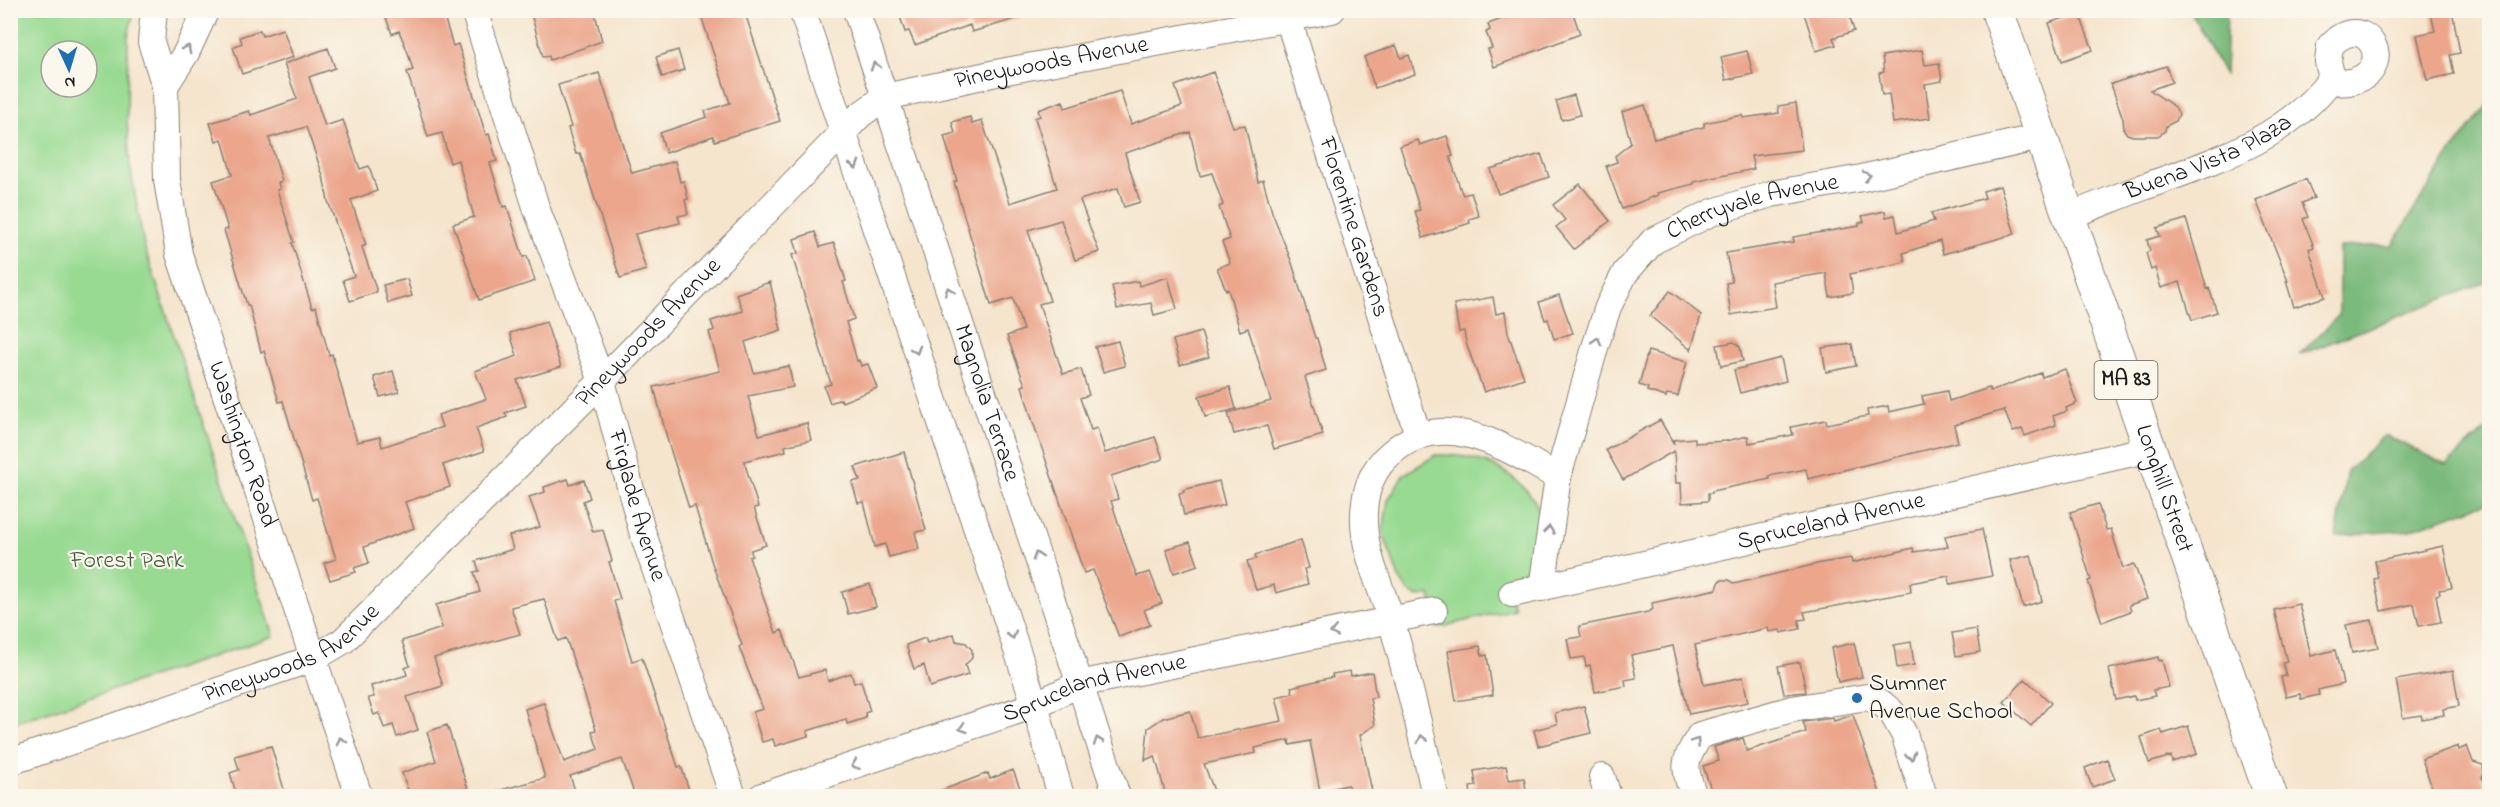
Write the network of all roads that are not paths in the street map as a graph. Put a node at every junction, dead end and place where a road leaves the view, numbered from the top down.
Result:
1 (154, 10) edge
2 (206, 10) edge
3 (474, 10) edge
4 (802, 10) edge
5 (856, 10) edge
6 (1332, 10) edge
7 (1997, 10) edge
8 (1288, 18) junction
9 (2332, 78) dead end
10 (165, 86) junction
11 (885, 97) junction
12 (844, 132) junction
13 (2040, 137) junction
14 (2068, 216) junction
15 (602, 381) junction
16 (1418, 435) junction
17 (2150, 449) junction
18 (1558, 477) junction
19 (1542, 588) junction
20 (1512, 594) dead end
21 (1434, 611) dead end
22 (1391, 620) junction
23 (314, 658) junction
24 (1079, 684) junction
25 (1035, 705) junction
26 (10, 762) edge
27 (359, 796) edge
28 (733, 796) edge
29 (762, 796) edge
30 (1061, 796) edge
31 (1117, 796) edge
32 (1435, 796) edge
33 (1694, 796) edge
34 (1924, 796) edge
35 (2271, 796) edge

1 - 10 street, Washington Road
10 -> 2 street
3 - 15 street, Firglade Avenue
4 - 12 street, Magnolia Terrace
11 -> 5 street, Magnolia Terrace
6 - 8 street, Pineywoods Avenue
7 - 13 main road, Longhill Street / MA 83
8 - 11 street, Pineywoods Avenue
8 - 16 street, Florentine Gardens
9 - 14 street, Buena Vista Plaza
10 - 23 street, Washington Road
11 - 12 street, Pineywoods Avenue
24 -> 11 street, Magnolia Terrace
12 - 15 street, Pineywoods Avenue
12 -> 25 street, Magnolia Terrace
13 - 14 main road, Longhill Street / MA 83
18 -> 13 street, Cherryvale Avenue
14 - 17 main road, Longhill Street / MA 83
15 - 23 street, Pineywoods Avenue
15 - 28 street, Firglade Avenue
16 - 18 street
16 - 22 street
17 - 19 street, Spruceland Avenue
17 - 35 main road, Longhill Street / MA 83
19 -> 18 street, Cherryvale Avenue
19 - 20 street, Spruceland Avenue
21 - 22 street, Spruceland Avenue
22 -> 24 street, Spruceland Avenue
32 -> 22 street
23 - 26 street, Pineywoods Avenue
27 -> 23 street, Washington Road
24 - 25 street, Spruceland Avenue
31 -> 24 street, Magnolia Terrace
25 -> 29 street, Spruceland Avenue
25 - 30 street, Magnolia Terrace
33 -> 34 street

